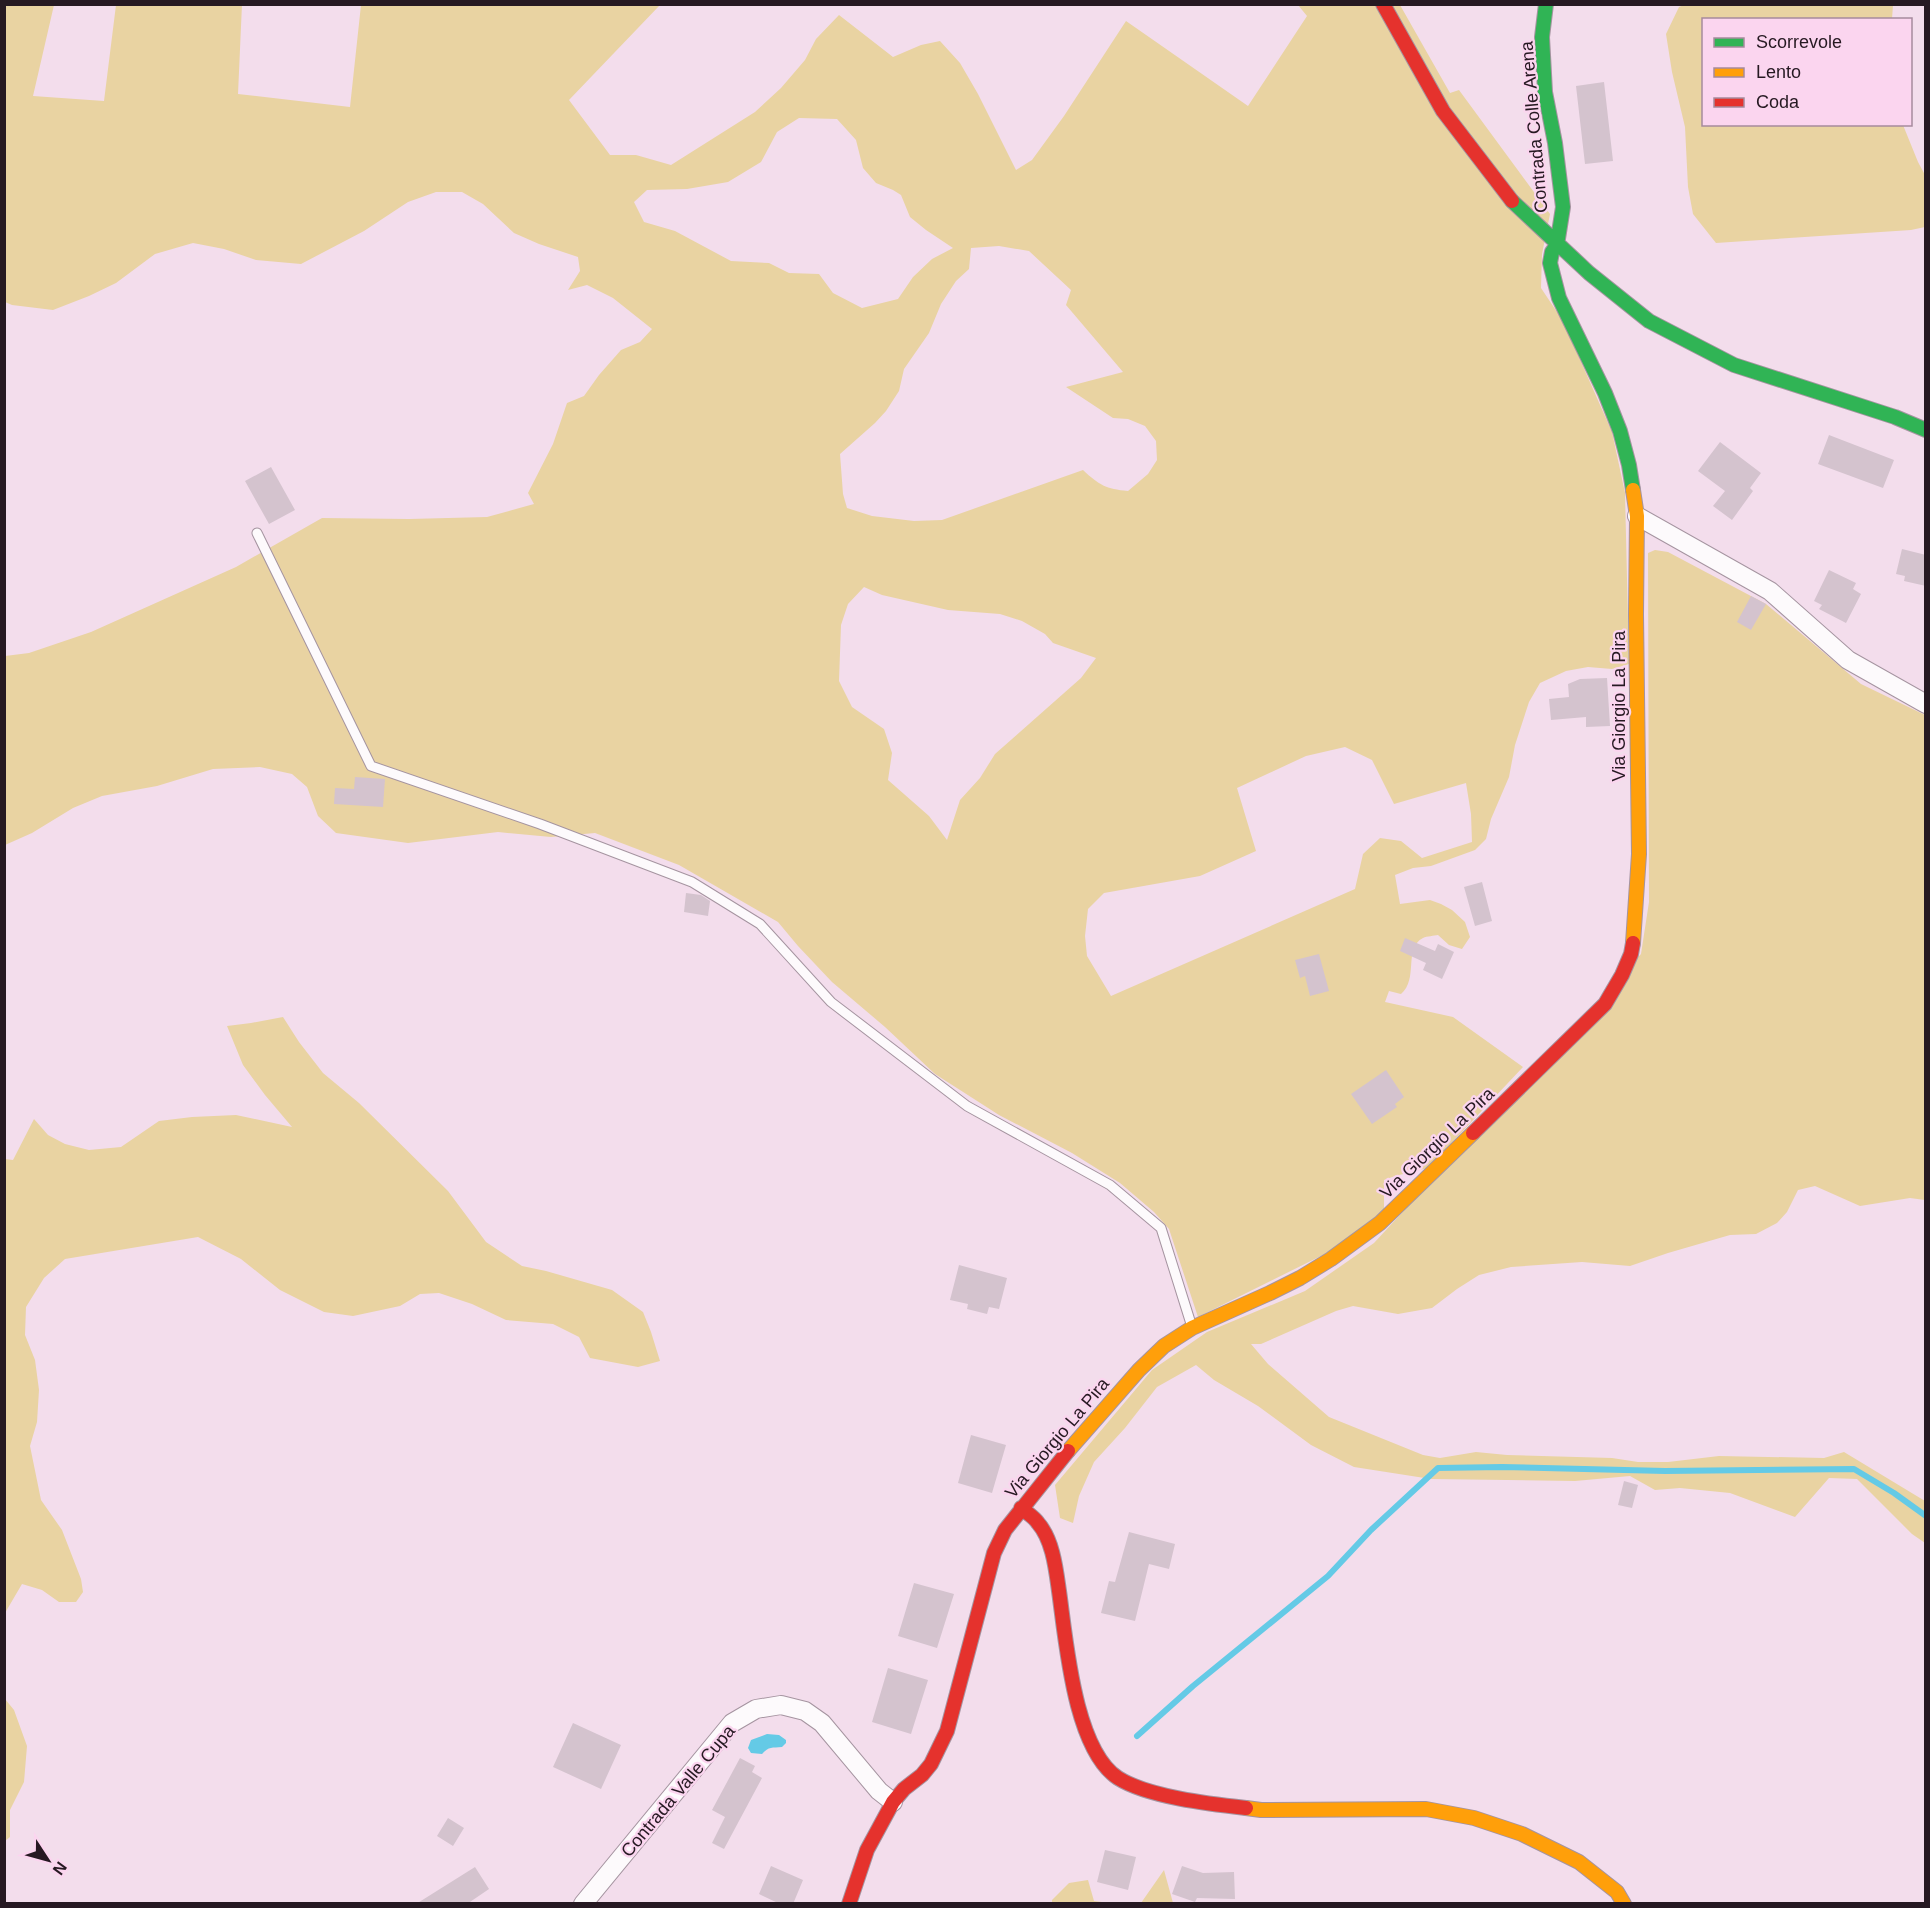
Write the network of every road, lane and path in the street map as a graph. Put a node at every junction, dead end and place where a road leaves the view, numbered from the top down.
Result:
1 (1383, 4) edge
2 (1546, 4) edge
3 (1557, 245) junction
4 (1926, 430) edge
5 (1637, 516) junction
6 (257, 534) dead end
7 (1926, 704) edge
8 (1192, 1328) junction
9 (1021, 1508) junction
10 (893, 1802) junction
11 (583, 1904) edge
12 (849, 1904) edge
13 (1624, 1904) edge

1 - 3 street
2 - 3 street, Contrada Colle Arena
3 - 4 street
3 - 5 street, Via Giorgio La Pira
5 - 7 street
5 - 8 street, Via Giorgio La Pira
6 - 8 lane
8 - 9 street, Via Giorgio La Pira
9 - 10 street, Via Giorgio La Pira
9 - 13 street
10 - 11 street, Contrada Valle Cupa
10 - 12 street, Via Giorgio La Pira

